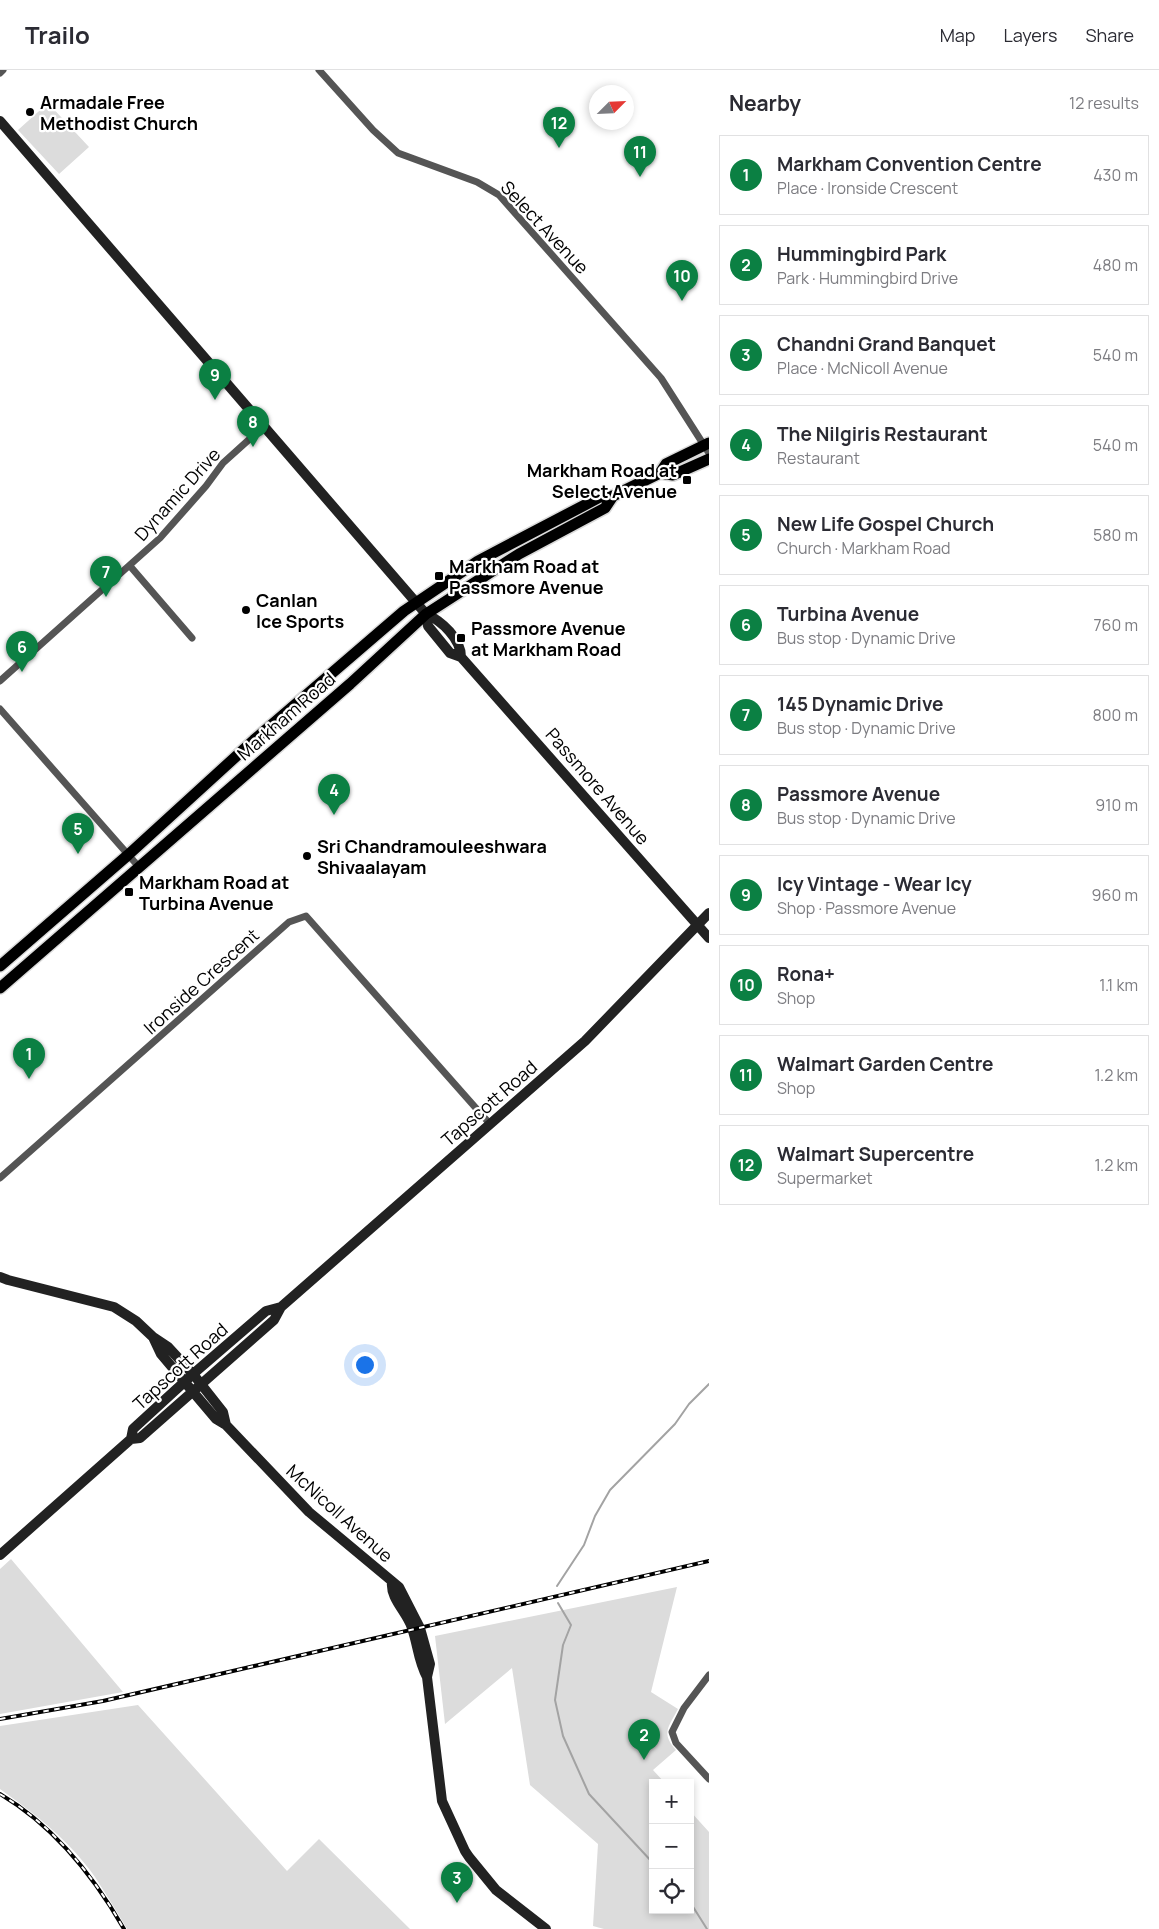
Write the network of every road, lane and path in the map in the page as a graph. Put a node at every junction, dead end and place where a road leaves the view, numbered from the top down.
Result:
1 (3, 70) edge
2 (319, 70) edge
3 (0, 73) edge
4 (0, 121) edge
5 (263, 427) junction
6 (708, 447) edge
7 (709, 459) edge
8 (660, 473) junction
9 (613, 496) junction
10 (130, 566) junction
11 (416, 602) junction
12 (426, 614) junction
13 (192, 638) dead end
14 (0, 681) edge
15 (0, 709) edge
16 (128, 854) junction
17 (139, 867) junction
18 (709, 913) edge
19 (697, 925) junction
20 (709, 938) edge
21 (0, 966) edge
22 (0, 988) edge
23 (490, 1124) junction
24 (0, 1178) edge
25 (0, 1277) edge
26 (281, 1307) junction
27 (152, 1337) junction
28 (193, 1374) junction
29 (185, 1381) junction
30 (201, 1383) junction
31 (193, 1391) junction
32 (226, 1425) junction
33 (131, 1439) junction
34 (0, 1555) edge
35 (709, 1675) edge
36 (709, 1779) edge
37 (546, 1929) edge

1 - 3 street
2 - 6 street, Select Avenue
4 - 5 street, Passmore Avenue
5 - 10 street, Dynamic Drive
5 - 11 street, Passmore Avenue
6 - 8 main road, Markham Road
7 - 8 main road, Markham Road
8 - 9 main road, Markham Road
9 - 11 main road, Markham Road
9 - 12 main road, Markham Road
10 - 13 street
10 - 14 street, Dynamic Drive
11 - 12 street, Passmore Avenue
11 - 16 main road, Markham Road
12 - 17 main road, Markham Road
12 - 19 street, Passmore Avenue
15 - 16 street
16 - 17 street
16 - 21 main road, Markham Road
17 - 22 main road, Markham Road
18 - 19 street, Tapscott Road
19 - 20 street, Passmore Avenue
19 - 23 street, Tapscott Road
23 - 24 street, Ironside Crescent
23 - 26 street, Tapscott Road
25 - 27 street, McNicoll Avenue
26 - 28 street, Tapscott Road
26 - 30 street, Tapscott Road
27 - 28 street, McNicoll Avenue
27 - 29 street, McNicoll Avenue
28 - 29 street, Tapscott Road
28 - 30 street, McNicoll Avenue
29 - 31 street, McNicoll Avenue
29 - 33 street, Tapscott Road
30 - 31 street, Tapscott Road
30 - 32 street, McNicoll Avenue
31 - 32 street, McNicoll Avenue
31 - 33 street, Tapscott Road
32 - 37 street, McNicoll Avenue
33 - 34 street, Tapscott Road
35 - 36 street

